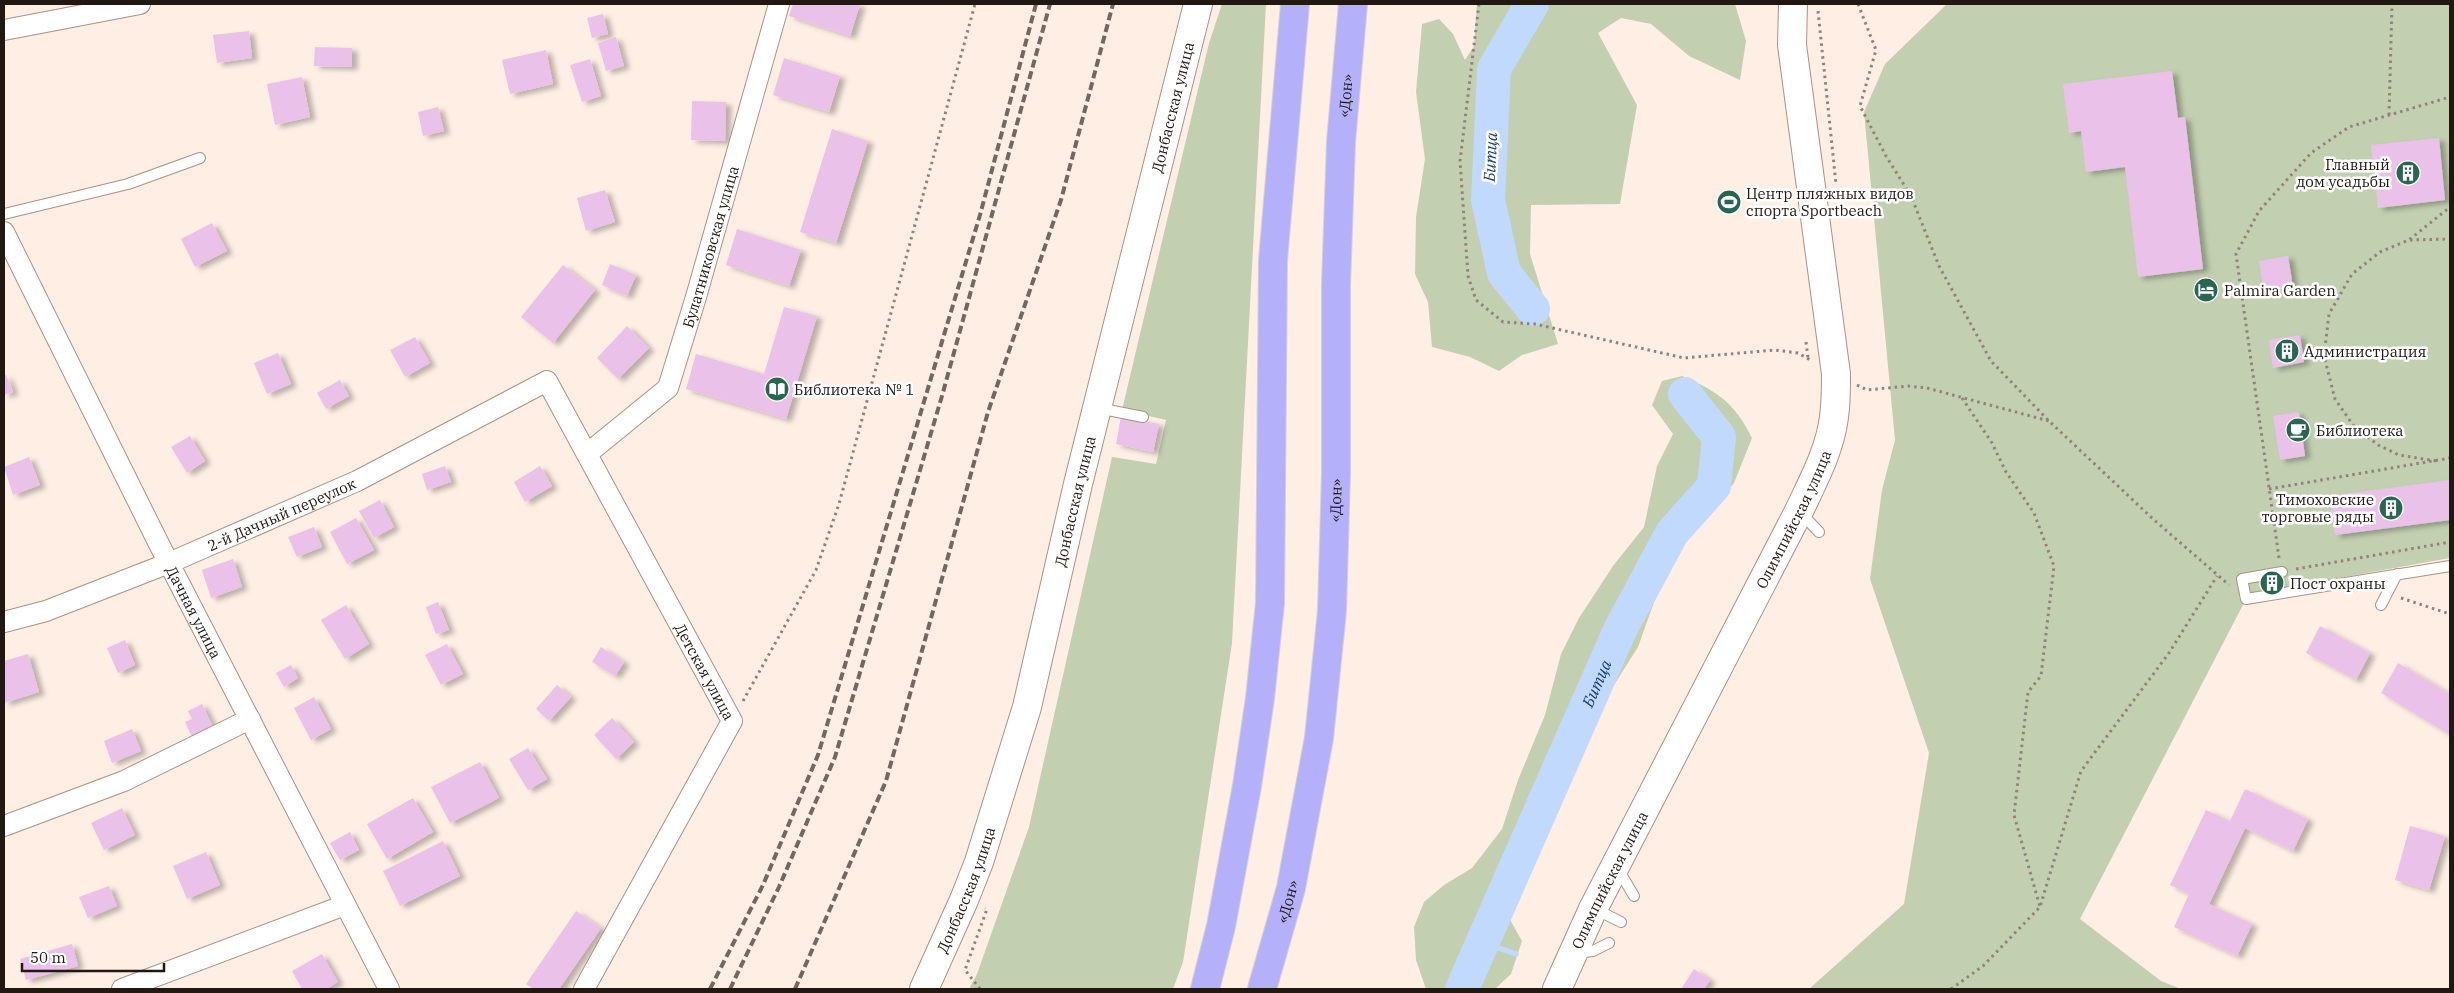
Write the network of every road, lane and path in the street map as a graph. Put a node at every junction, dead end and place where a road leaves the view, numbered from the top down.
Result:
1 (140, 4) edge
2 (779, 4) edge
3 (975, 4) edge
4 (1198, 4) edge
5 (1295, 4) edge
6 (1353, 4) edge
7 (1479, 4) edge
8 (1793, 4) edge
9 (1858, 4) edge
10 (2392, 4) edge
11 (4, 30) edge
12 (2450, 97) edge
13 (2388, 115) junction
14 (200, 158) dead end
15 (2450, 207) edge
16 (4, 214) edge
17 (4, 232) edge
18 (2450, 239) edge
19 (2409, 240) junction
20 (1836, 374) junction
21 (547, 381) joint
22 (1962, 398) junction
23 (1098, 408) junction
24 (1143, 417) dead end
25 (2049, 421) junction
26 (587, 454) junction
27 (2450, 458) edge
28 (2436, 460) junction
29 (2269, 489) junction
30 (1799, 511) junction
31 (1819, 532) dead end
32 (2450, 542) edge
33 (169, 563) junction
34 (2450, 566) edge
35 (2282, 572) junction
36 (2397, 574) junction
37 (2217, 576) junction
38 (2387, 594) junction
39 (2246, 599) junction
40 (2381, 605) dead end
41 (2450, 614) edge
42 (4, 622) edge
43 (250, 719) junction
44 (732, 721) junction
45 (4, 826) edge
46 (1616, 866) junction
47 (1634, 896) dead end
48 (345, 905) junction
49 (2040, 907) junction
50 (1593, 909) junction
51 (1621, 922) dead end
52 (1608, 943) dead end
53 (1572, 953) junction
54 (965, 970) dead end
55 (122, 989) edge
56 (389, 989) edge
57 (584, 989) edge
58 (924, 989) edge
59 (980, 989) edge
60 (1205, 989) edge
61 (1262, 989) edge
62 (1557, 989) edge
63 (1950, 989) edge

1 - 11 street
2 - 26 street, Булатниковская улица
3 - 44 path
4 - 23 street, Донбасская улица
5 - 60 highway
6 - 61 highway, «Дон»
7 - 20 path
8 - 20 street, Олимпийская улица
9 - 25 path
10 - 13 path
12 - 13 path
13 - 29 path
14 - 16 lane
15 - 19 path
17 - 33 street, Дачная улица
18 - 19 path
19 - 28 path
20 - 22 path
20 - 30 street, Олимпийская улица
21 - 26 street, Детская улица
21 - 33 street, 2-й Дачный переулок
22 - 25 path
22 - 49 path
23 - 24 lane
23 - 58 street, Донбасская улица
25 - 37 path
26 - 44 street, Детская улица
27 - 28 path
28 - 29 path
29 - 35 path
30 - 31 lane
30 - 46 street, Олимпийская улица
32 - 35 path
33 - 42 street, 2-й Дачный переулок
33 - 43 street, Дачная улица
34 - 36 lane
35 - 39 lane
36 - 38 lane
36 - 39 lane
37 - 39 path
37 - 49 path
38 - 40 lane
38 - 41 path
43 - 45 street
43 - 48 street, Дачная улица
44 - 57 street, Детская улица
46 - 47 lane
46 - 50 street, Олимпийская улица
48 - 55 street
48 - 56 street, Дачная улица
49 - 63 path
50 - 51 lane
50 - 53 street, Олимпийская улица
52 - 53 lane
53 - 62 street, Олимпийская улица
54 - 59 path

